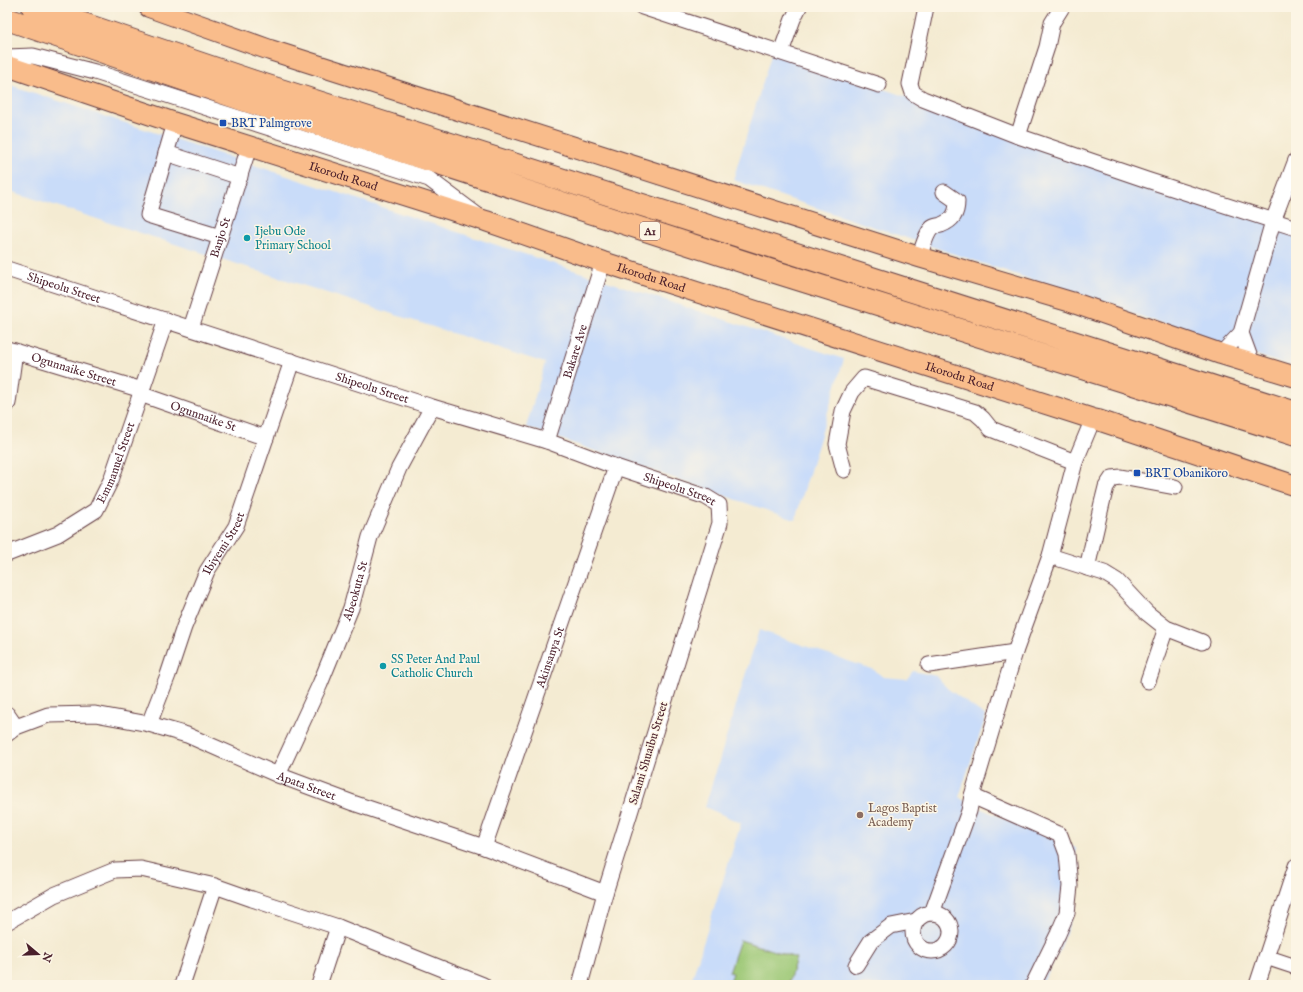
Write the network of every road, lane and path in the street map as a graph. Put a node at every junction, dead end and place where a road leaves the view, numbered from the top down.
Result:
1 (33, 7) edge
2 (149, 7) edge
3 (642, 7) edge
4 (799, 7) edge
5 (926, 7) edge
6 (1062, 7) edge
7 (7, 18) edge
8 (781, 52) junction
9 (7, 57) edge
10 (7, 66) edge
11 (879, 85) dead end
12 (175, 124) junction
13 (1018, 136) junction
14 (249, 147) junction
15 (166, 153) junction
16 (1296, 160) edge
17 (240, 177) junction
18 (944, 192) dead end
19 (486, 221) junction
20 (1273, 221) junction
21 (1296, 228) edge
22 (220, 237) junction
23 (919, 257) junction
24 (603, 262) junction
25 (7, 269) edge
26 (166, 320) junction
27 (191, 328) junction
28 (1241, 333) junction
29 (11, 350) edge
30 (1221, 354) junction
31 (292, 361) junction
32 (1252, 363) junction
33 (1296, 377) edge
34 (141, 392) junction
35 (7, 404) edge
36 (432, 407) junction
37 (1296, 413) edge
38 (1093, 419) junction
39 (1296, 435) edge
40 (266, 438) junction
41 (547, 441) junction
42 (1075, 462) junction
43 (616, 467) junction
44 (844, 470) dead end
45 (1296, 486) edge
46 (1175, 487) dead end
47 (720, 523) joint
48 (7, 554) edge
49 (1050, 556) junction
50 (1087, 568) junction
51 (1166, 628) junction
52 (1202, 642) dead end
53 (1015, 652) junction
54 (929, 665) dead end
55 (1148, 681) dead end
56 (7, 714) edge
57 (149, 724) junction
58 (11, 730) edge
59 (278, 775) junction
60 (972, 796) junction
61 (484, 847) junction
62 (1296, 866) edge
63 (215, 886) junction
64 (605, 893) junction
65 (932, 913) junction
66 (916, 921) junction
67 (7, 922) edge
68 (338, 927) junction
69 (1266, 957) junction
70 (856, 965) dead end
71 (1296, 966) edge
72 (459, 981) edge
73 (182, 985) edge
74 (319, 985) edge
75 (483, 985) edge
76 (580, 985) edge
77 (1033, 985) edge
78 (1257, 985) edge

1 - 37 highway, A1
2 - 23 main road
3 - 8 street
4 - 8 street
5 - 13 street
6 - 13 street
7 - 39 highway, A1
8 - 11 street
9 - 19 street
10 - 12 main road, Ikorodu Road
12 - 14 main road, Ikorodu Road
12 - 15 street
13 - 20 street
14 - 17 street, Banjo St
14 - 19 main road, Ikorodu Road
15 - 17 street
15 - 22 street
16 - 20 street
17 - 22 street, Banjo St
18 - 23 street
19 - 24 main road, Ikorodu Road
20 - 21 street
20 - 28 street
22 - 27 street, Banjo St
23 - 30 main road
24 - 38 main road, Ikorodu Road
24 - 41 street, Bakare Ave
25 - 26 street, Shipeolu Street
26 - 27 street, Shipeolu Street
26 - 34 street, Emmanuel Street
27 - 31 street, Shipeolu Street
28 - 30 street
28 - 32 street
29 - 34 street, Ogunnaike Street
29 - 35 street
30 - 32 main road
31 - 36 street, Shipeolu Street
31 - 40 street, Ibiyemi Street
32 - 33 main road
34 - 40 street, Ogunnaike St
34 - 48 street, Emmanuel Street
36 - 41 street, Shipeolu Street
36 - 59 street, Abeokuta St
38 - 42 street
38 - 45 main road, Ikorodu Road
40 - 57 street, Ibiyemi Street
41 - 43 street, Shipeolu Street
42 - 44 street
42 - 49 street
43 - 47 street, Shipeolu Street
43 - 61 street, Akinsanya St
46 - 50 street
47 - 64 street, Salami Shuaibu Street
49 - 50 street
49 - 53 street
50 - 51 street
51 - 52 street
51 - 55 street
53 - 54 street
53 - 60 street
56 - 58 street
57 - 58 street, Apata Street
57 - 59 street, Apata Street
59 - 61 street, Apata Street
60 - 65 street
60 - 77 street
61 - 64 street, Apata Street
62 - 69 street
63 - 67 street
63 - 68 street
63 - 73 street
64 - 76 street, Salami Shuaibu Street
65 - 66 street
65 - 66 street
66 - 70 street
68 - 72 street
68 - 74 street
69 - 71 street
69 - 78 street
72 - 75 street

